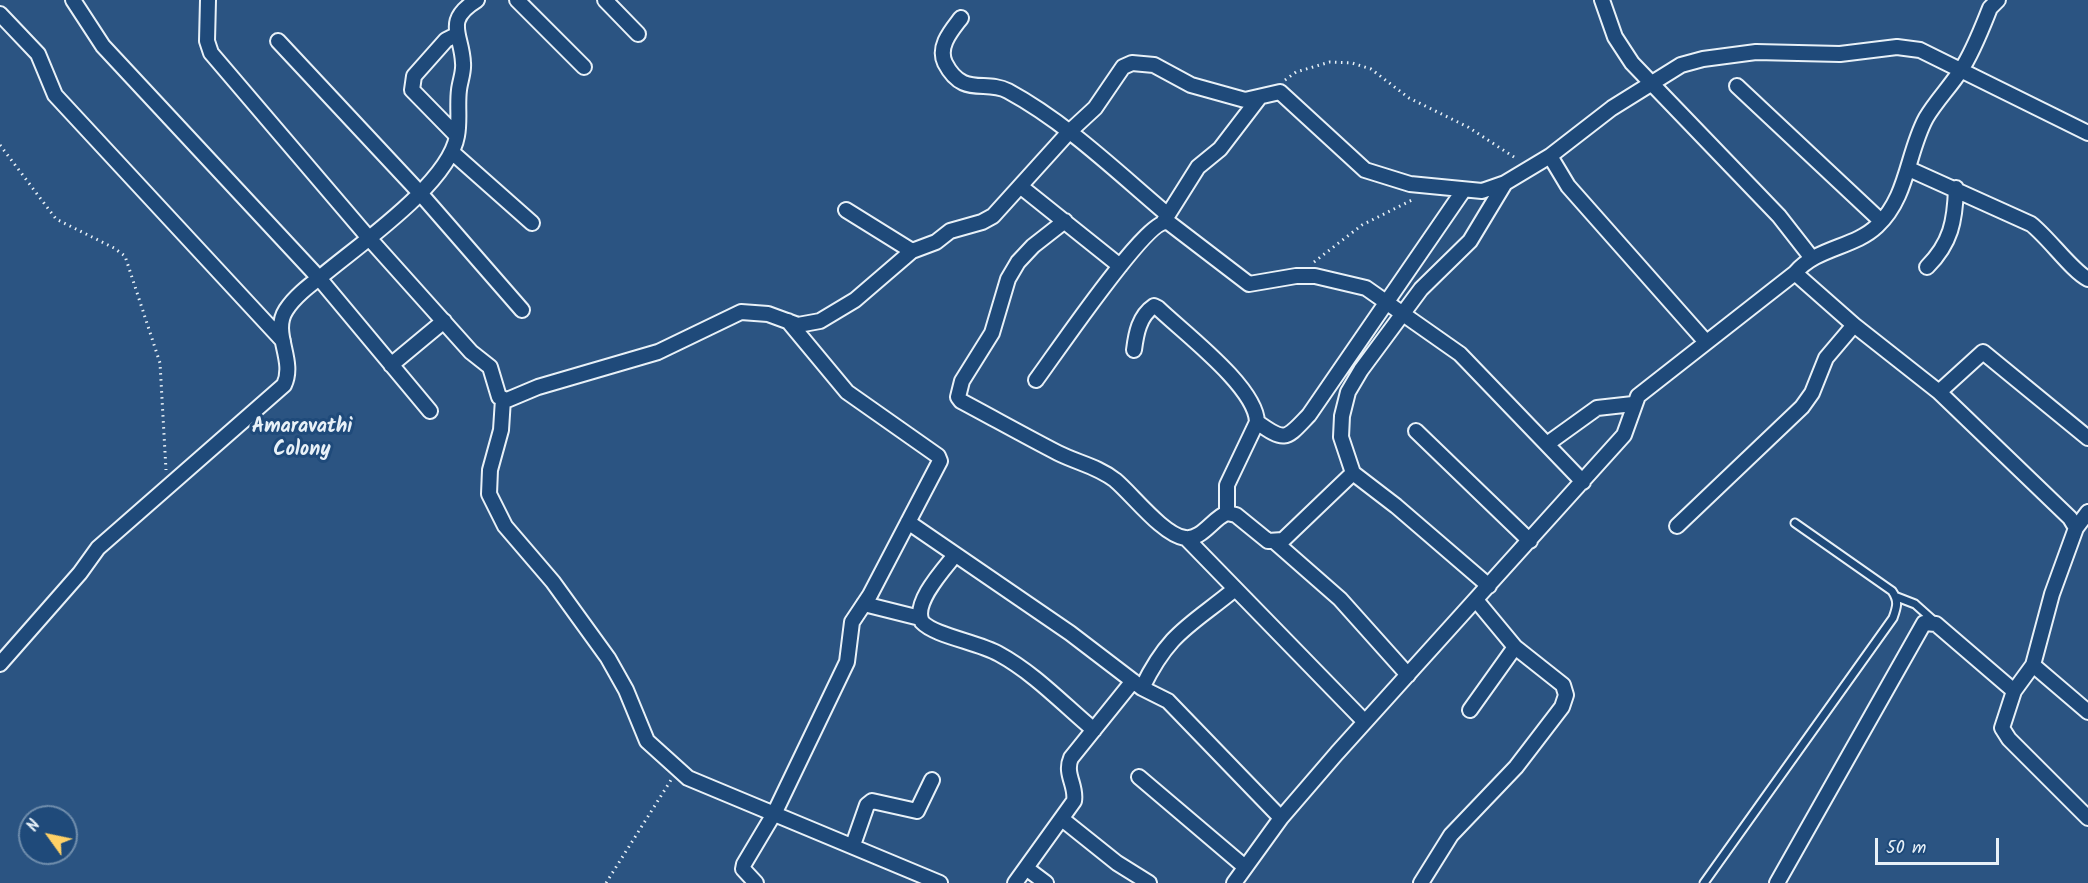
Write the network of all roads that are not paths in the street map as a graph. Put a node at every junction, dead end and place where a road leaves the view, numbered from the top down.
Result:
1 (73, 0) edge
2 (208, 0) edge
3 (477, 0) edge
4 (518, 0) edge
5 (605, 0) edge
6 (1602, 0) edge
7 (1998, 0) edge
8 (0, 14) edge
9 (961, 18) dead end
10 (456, 34) junction
11 (638, 34) dead end
12 (278, 41) dead end
13 (584, 67) dead end
14 (1962, 69) junction
15 (1651, 84) junction
16 (1737, 86) dead end
17 (1259, 98) junction
18 (1069, 132) junction
19 (2088, 133) edge
20 (457, 136) junction
21 (453, 153) junction
22 (1550, 156) junction
23 (1909, 169) junction
24 (1504, 183) junction
25 (1020, 186) junction
26 (1956, 188) junction
27 (1463, 191) junction
28 (420, 193) junction
29 (846, 210) dead end
30 (1166, 218) junction
31 (1065, 221) junction
32 (1881, 221) junction
33 (532, 223) dead end
34 (368, 237) junction
35 (912, 251) junction
36 (1811, 257) junction
37 (1120, 266) junction
38 (1927, 267) dead end
39 (1795, 273) junction
40 (318, 278) junction
41 (2088, 279) edge
42 (1387, 302) junction
43 (522, 310) dead end
44 (1402, 313) junction
45 (444, 321) junction
46 (788, 321) junction
47 (1854, 325) junction
48 (284, 342) junction
49 (1707, 342) junction
50 (1134, 350) dead end
51 (391, 365) junction
52 (1036, 380) dead end
53 (1939, 392) junction
54 (503, 399) junction
55 (1633, 404) junction
56 (430, 411) dead end
57 (1257, 422) junction
58 (1416, 430) dead end
59 (2088, 438) edge
60 (1547, 444) junction
61 (1353, 473) junction
62 (1583, 482) junction
63 (2088, 512) edge
64 (1227, 513) junction
65 (908, 522) junction
66 (1795, 523) dead end
67 (1677, 525) dead end
68 (2076, 528) junction
69 (1186, 538) junction
70 (1530, 540) junction
71 (1275, 542) junction
72 (955, 555) junction
73 (1489, 586) junction
74 (1235, 589) junction
75 (1897, 597) junction
76 (1476, 600) junction
77 (864, 604) junction
78 (920, 618) junction
79 (1936, 624) junction
80 (1515, 647) junction
81 (0, 664) edge
82 (2032, 665) junction
83 (1408, 675) junction
84 (1137, 684) junction
85 (2014, 691) junction
86 (1470, 711) dead end
87 (2088, 712) edge
88 (1365, 722) junction
89 (1094, 730) junction
90 (1139, 777) dead end
91 (932, 780) dead end
92 (775, 812) junction
93 (1281, 818) junction
94 (2088, 818) edge
95 (1062, 819) junction
96 (853, 846) junction
97 (1245, 867) junction
98 (1026, 868) junction
99 (756, 883) edge
100 (940, 883) edge
101 (1015, 883) edge
102 (1046, 883) edge
103 (1149, 883) edge
104 (1234, 883) edge
105 (1421, 883) edge
106 (1704, 883) edge
107 (1777, 883) edge

1 - 40 street
2 - 34 street
3 - 10 street
4 - 13 street
5 - 11 street
6 - 15 street
7 - 14 street
8 - 48 street
9 - 18 street
10 - 20 street
10 - 20 street
12 - 28 street
14 - 15 street
14 - 19 street
14 - 23 street
15 - 22 street
15 - 36 street
16 - 32 street
17 - 18 street
17 - 27 street
17 - 30 street
18 - 25 street
18 - 30 street
20 - 21 street
21 - 28 street
21 - 33 street
22 - 24 street
22 - 49 street
23 - 26 street
23 - 32 street
24 - 27 street
24 - 44 street
25 - 31 street
25 - 35 street
26 - 38 street
26 - 41 street
27 - 42 street
28 - 34 street
28 - 43 street
29 - 35 street
30 - 37 street
30 - 42 street
31 - 37 street
31 - 69 street
32 - 36 street
34 - 40 street
34 - 45 street
35 - 46 street
36 - 39 street
37 - 52 street
39 - 47 street
39 - 49 street
40 - 48 street
40 - 51 street
42 - 44 street
42 - 57 street
44 - 60 street
44 - 61 street
45 - 51 street
45 - 54 street
46 - 54 street
46 - 65 street
47 - 53 street
47 - 67 street
48 - 81 street
49 - 55 street
50 - 57 street
51 - 56 street
53 - 59 street
53 - 68 street
54 - 92 street
55 - 60 street
55 - 62 street
57 - 64 street
58 - 70 street
60 - 62 street
61 - 71 street
61 - 73 street
62 - 70 street
63 - 68 street
64 - 69 street
64 - 71 street
65 - 72 street
65 - 77 street
66 - 75 lane
68 - 82 street
69 - 74 street
70 - 73 street
71 - 83 street
72 - 78 street
72 - 84 street
73 - 76 street
74 - 84 street
74 - 88 street
75 - 79 lane
75 - 106 lane
76 - 80 street
76 - 83 street
77 - 78 street
77 - 92 street
78 - 89 street
79 - 85 street
79 - 107 street
80 - 86 street
80 - 105 street
82 - 85 street
82 - 87 street
83 - 88 street
84 - 89 street
84 - 93 street
85 - 94 street
88 - 93 street
89 - 95 street
90 - 97 street
91 - 96 street
92 - 96 street
92 - 99 street
93 - 97 street
95 - 98 street
95 - 103 street
96 - 100 street
97 - 104 street
98 - 101 street
98 - 102 street

